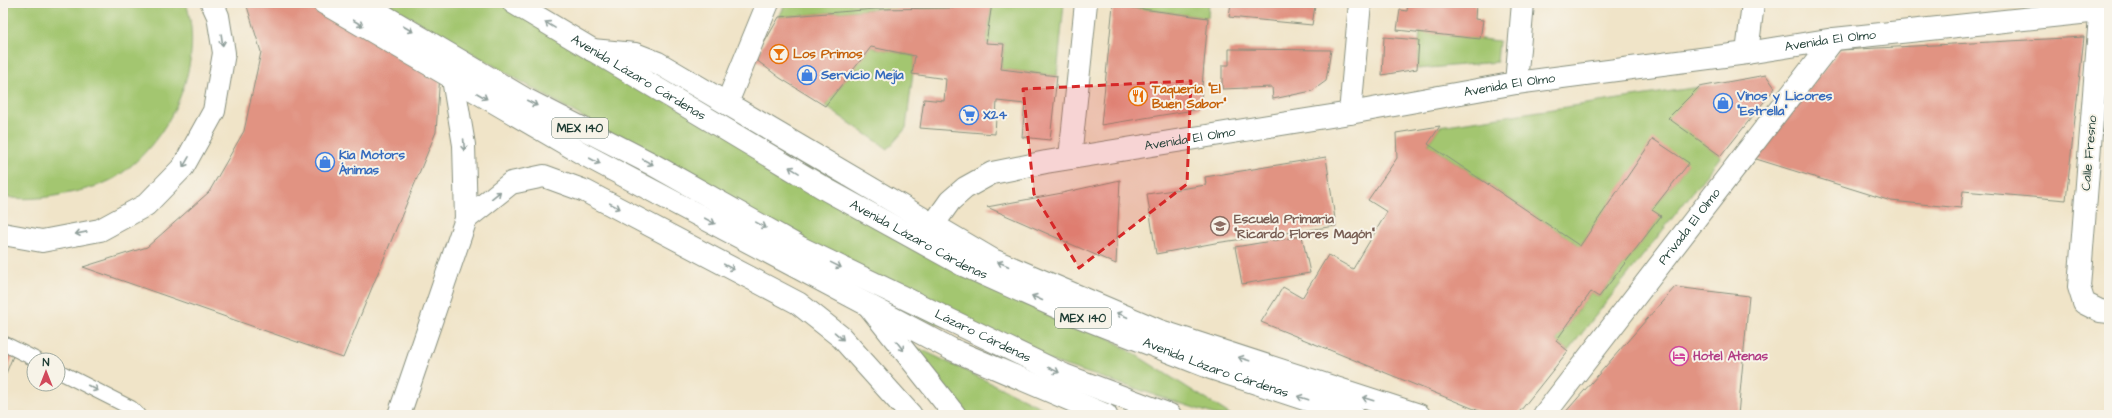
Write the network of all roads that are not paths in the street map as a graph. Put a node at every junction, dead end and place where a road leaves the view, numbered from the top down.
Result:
1 (212, 3) edge
2 (324, 3) edge
3 (362, 3) edge
4 (514, 3) edge
5 (768, 3) edge
6 (1086, 3) edge
7 (1360, 3) edge
8 (1523, 3) edge
9 (1753, 3) edge
10 (2104, 8) edge
11 (1834, 38) junction
12 (592, 50) junction
13 (1747, 53) junction
14 (453, 78) junction
15 (1516, 83) junction
16 (727, 103) junction
17 (1350, 113) junction
18 (1070, 158) junction
19 (466, 219) junction
20 (933, 225) junction
21 (3, 234) edge
22 (868, 305) junction
23 (2109, 312) edge
24 (3, 343) edge
25 (26, 354) edge
26 (66, 375) edge
27 (1397, 412) edge
28 (138, 415) edge
29 (399, 415) edge
30 (911, 415) edge
31 (955, 415) edge
32 (1106, 415) edge
33 (1170, 415) edge
34 (1353, 415) edge
35 (1419, 415) edge
36 (1544, 415) edge

1 -> 21 main road
2 -> 14 main road
3 -> 33 main road, Lázaro Cárdenas / MEX 140
12 -> 4 main road, Avenida Lázaro Cárdenas / MEX 140
5 - 16 main road
6 - 18 main road
7 - 17 main road
8 - 15 main road
9 - 13 main road
10 - 11 main road, Avenida El Olmo
10 - 23 main road, Calle Fresno
11 - 13 main road, Avenida El Olmo
11 - 36 main road, Privada El Olmo
12 - 16 main road
34 -> 12 main road, Avenida Lázaro Cárdenas / MEX 140
13 - 15 main road, Avenida El Olmo
14 -> 19 main road
14 -> 22 main road
15 - 17 main road, Avenida El Olmo
16 - 20 main road
17 - 18 main road, Avenida El Olmo
18 - 20 main road, Avenida El Olmo
19 - 29 main road
19 -> 30 main road
27 -> 20 main road
22 -> 31 main road
22 - 32 main road
24 - 25 lane
26 -> 28 lane
27 - 35 main road

